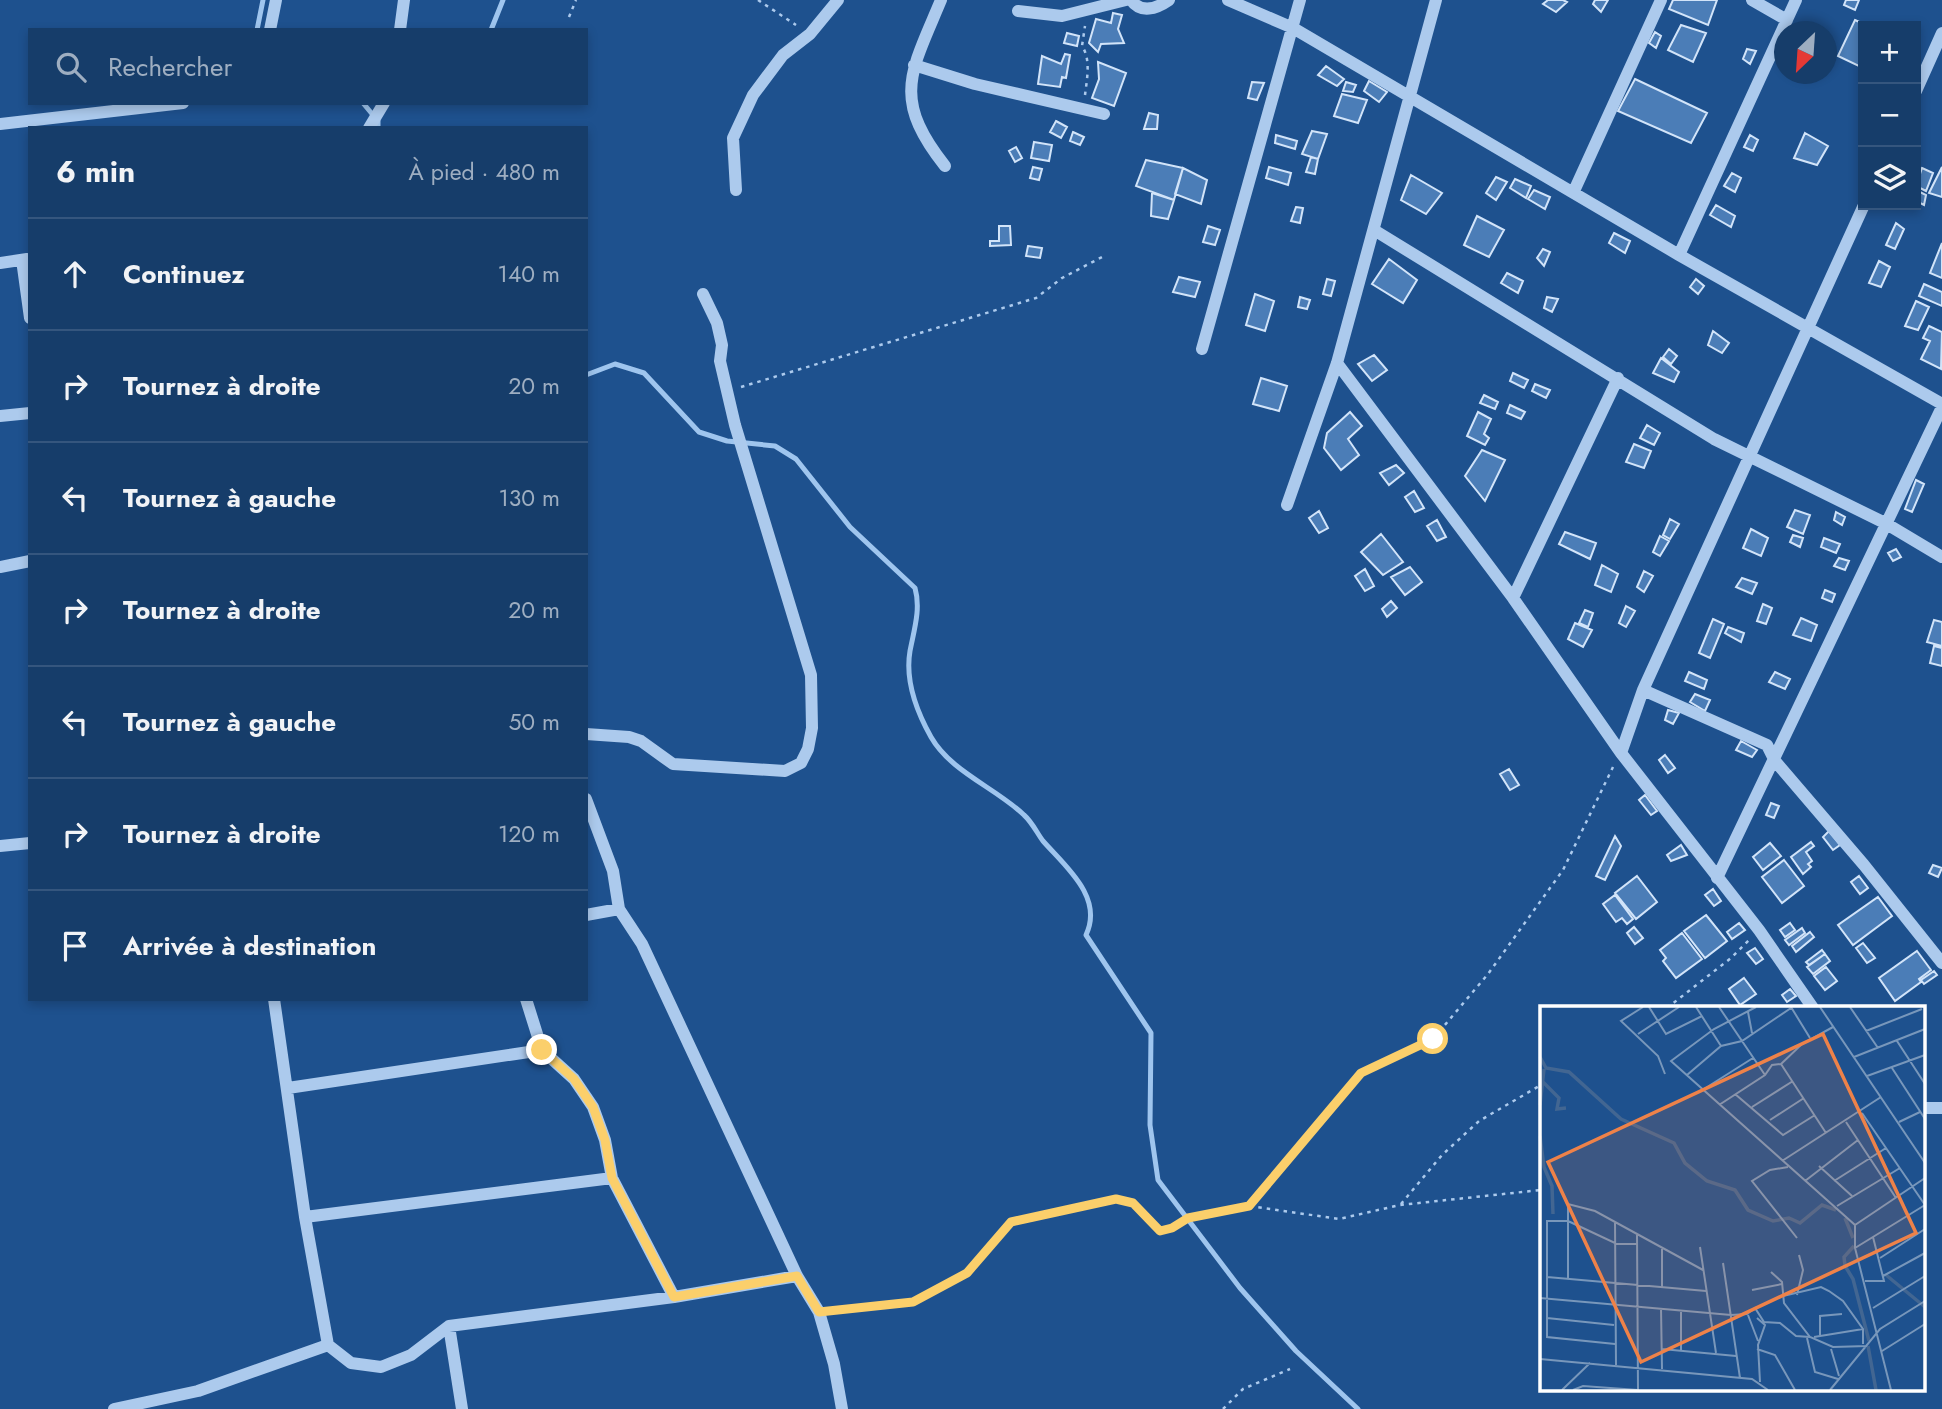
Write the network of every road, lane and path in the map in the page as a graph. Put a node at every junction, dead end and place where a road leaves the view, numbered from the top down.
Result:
1 (276, 0) edge
2 (404, 0) edge
3 (576, 0) edge
4 (758, 0) edge
5 (838, 0) edge
6 (940, 0) edge
7 (1128, 0) edge
8 (1169, 0) edge
9 (1228, 0) edge
10 (1300, 0) edge
11 (1436, 0) edge
12 (1661, 0) edge
13 (1752, 0) edge
14 (1796, 0) edge
15 (1086, 8) junction
16 (1018, 11) dead end
17 (569, 17) dead end
18 (1787, 20) junction
19 (270, 28) edge
20 (400, 28) edge
21 (1293, 28) junction
22 (1942, 33) edge
23 (810, 34) junction
24 (914, 65) junction
25 (1919, 84) edge
26 (1408, 97) junction
27 (166, 105) edge
28 (383, 105) edge
29 (1082, 108) junction
30 (1104, 114) dead end
31 (0, 124) edge
32 (370, 126) edge
33 (945, 166) dead end
34 (736, 190) dead end
35 (1574, 191) junction
36 (1862, 210) edge
37 (1374, 230) junction
38 (1679, 255) junction
39 (1104, 256) dead end
40 (26, 259) edge
41 (0, 262) edge
42 (28, 288) edge
43 (703, 293) dead end
44 (1808, 328) junction
45 (1202, 349) dead end
46 (1337, 363) junction
47 (1618, 378) junction
48 (727, 391) junction
49 (1942, 406) edge
50 (28, 414) edge
51 (0, 416) edge
52 (1747, 457) junction
53 (1287, 505) dead end
54 (1885, 523) junction
55 (1942, 558) edge
56 (28, 561) edge
57 (0, 567) edge
58 (1513, 598) junction
59 (1643, 690) junction
60 (588, 734) edge
61 (1621, 753) junction
62 (1775, 761) junction
63 (588, 804) edge
64 (28, 843) edge
65 (0, 846) edge
66 (1717, 878) junction
67 (619, 909) junction
68 (588, 915) edge
69 (1759, 930) junction
70 (1942, 963) edge
71 (274, 1001) edge
72 (527, 1001) edge
73 (1670, 1006) edge
74 (1812, 1006) edge
75 (542, 1050) junction
76 (1540, 1086) edge
77 (288, 1088) junction
78 (1924, 1108) edge
79 (1942, 1108) edge
80 (612, 1178) junction
81 (1540, 1190) edge
82 (1400, 1205) junction
83 (1249, 1206) junction
84 (305, 1217) junction
85 (797, 1276) junction
86 (674, 1297) junction
87 (819, 1312) junction
88 (449, 1326) junction
89 (328, 1346) junction
90 (1290, 1369) dead end
91 (114, 1409) edge
92 (462, 1409) edge
93 (842, 1409) edge
94 (1223, 1409) edge

1 - 19 street
2 - 20 street
3 - 17 path
4 - 23 path
5 - 23 street
6 - 24 street
7 - 8 street
7 - 15 street
9 - 21 street
10 - 21 street
11 - 26 street
12 - 35 street
13 - 18 street
14 - 18 street
15 - 16 street
15 - 29 path
18 - 38 street
21 - 26 street
21 - 45 street
22 - 25 street
23 - 34 street
24 - 29 street
24 - 33 street
26 - 35 street
26 - 37 street
27 - 31 street
28 - 32 street
29 - 30 street
35 - 38 street
36 - 44 street
37 - 46 street
37 - 47 street
38 - 44 street
39 - 48 path
40 - 41 street
40 - 42 street
43 - 48 street
44 - 49 street
44 - 52 street
46 - 53 street
46 - 58 street
47 - 52 street
47 - 58 street
48 - 60 street
49 - 54 street
50 - 51 street
52 - 54 street
52 - 59 street
54 - 55 street
54 - 62 street
56 - 57 street
58 - 61 street
59 - 61 street
59 - 62 street
61 - 66 street
61 - 83 path
62 - 66 street
62 - 70 street
63 - 67 street
64 - 65 street
66 - 69 street
67 - 68 street
67 - 85 street
69 - 73 path
69 - 74 street
71 - 77 street
72 - 75 street
75 - 77 street
75 - 80 street
76 - 82 path
77 - 84 street
78 - 79 street
80 - 84 street
80 - 86 street
81 - 82 path
82 - 83 path
83 - 87 path
84 - 89 street
85 - 86 street
85 - 87 street
86 - 88 street
87 - 93 street
88 - 89 street
88 - 92 street
89 - 91 street
90 - 94 path

